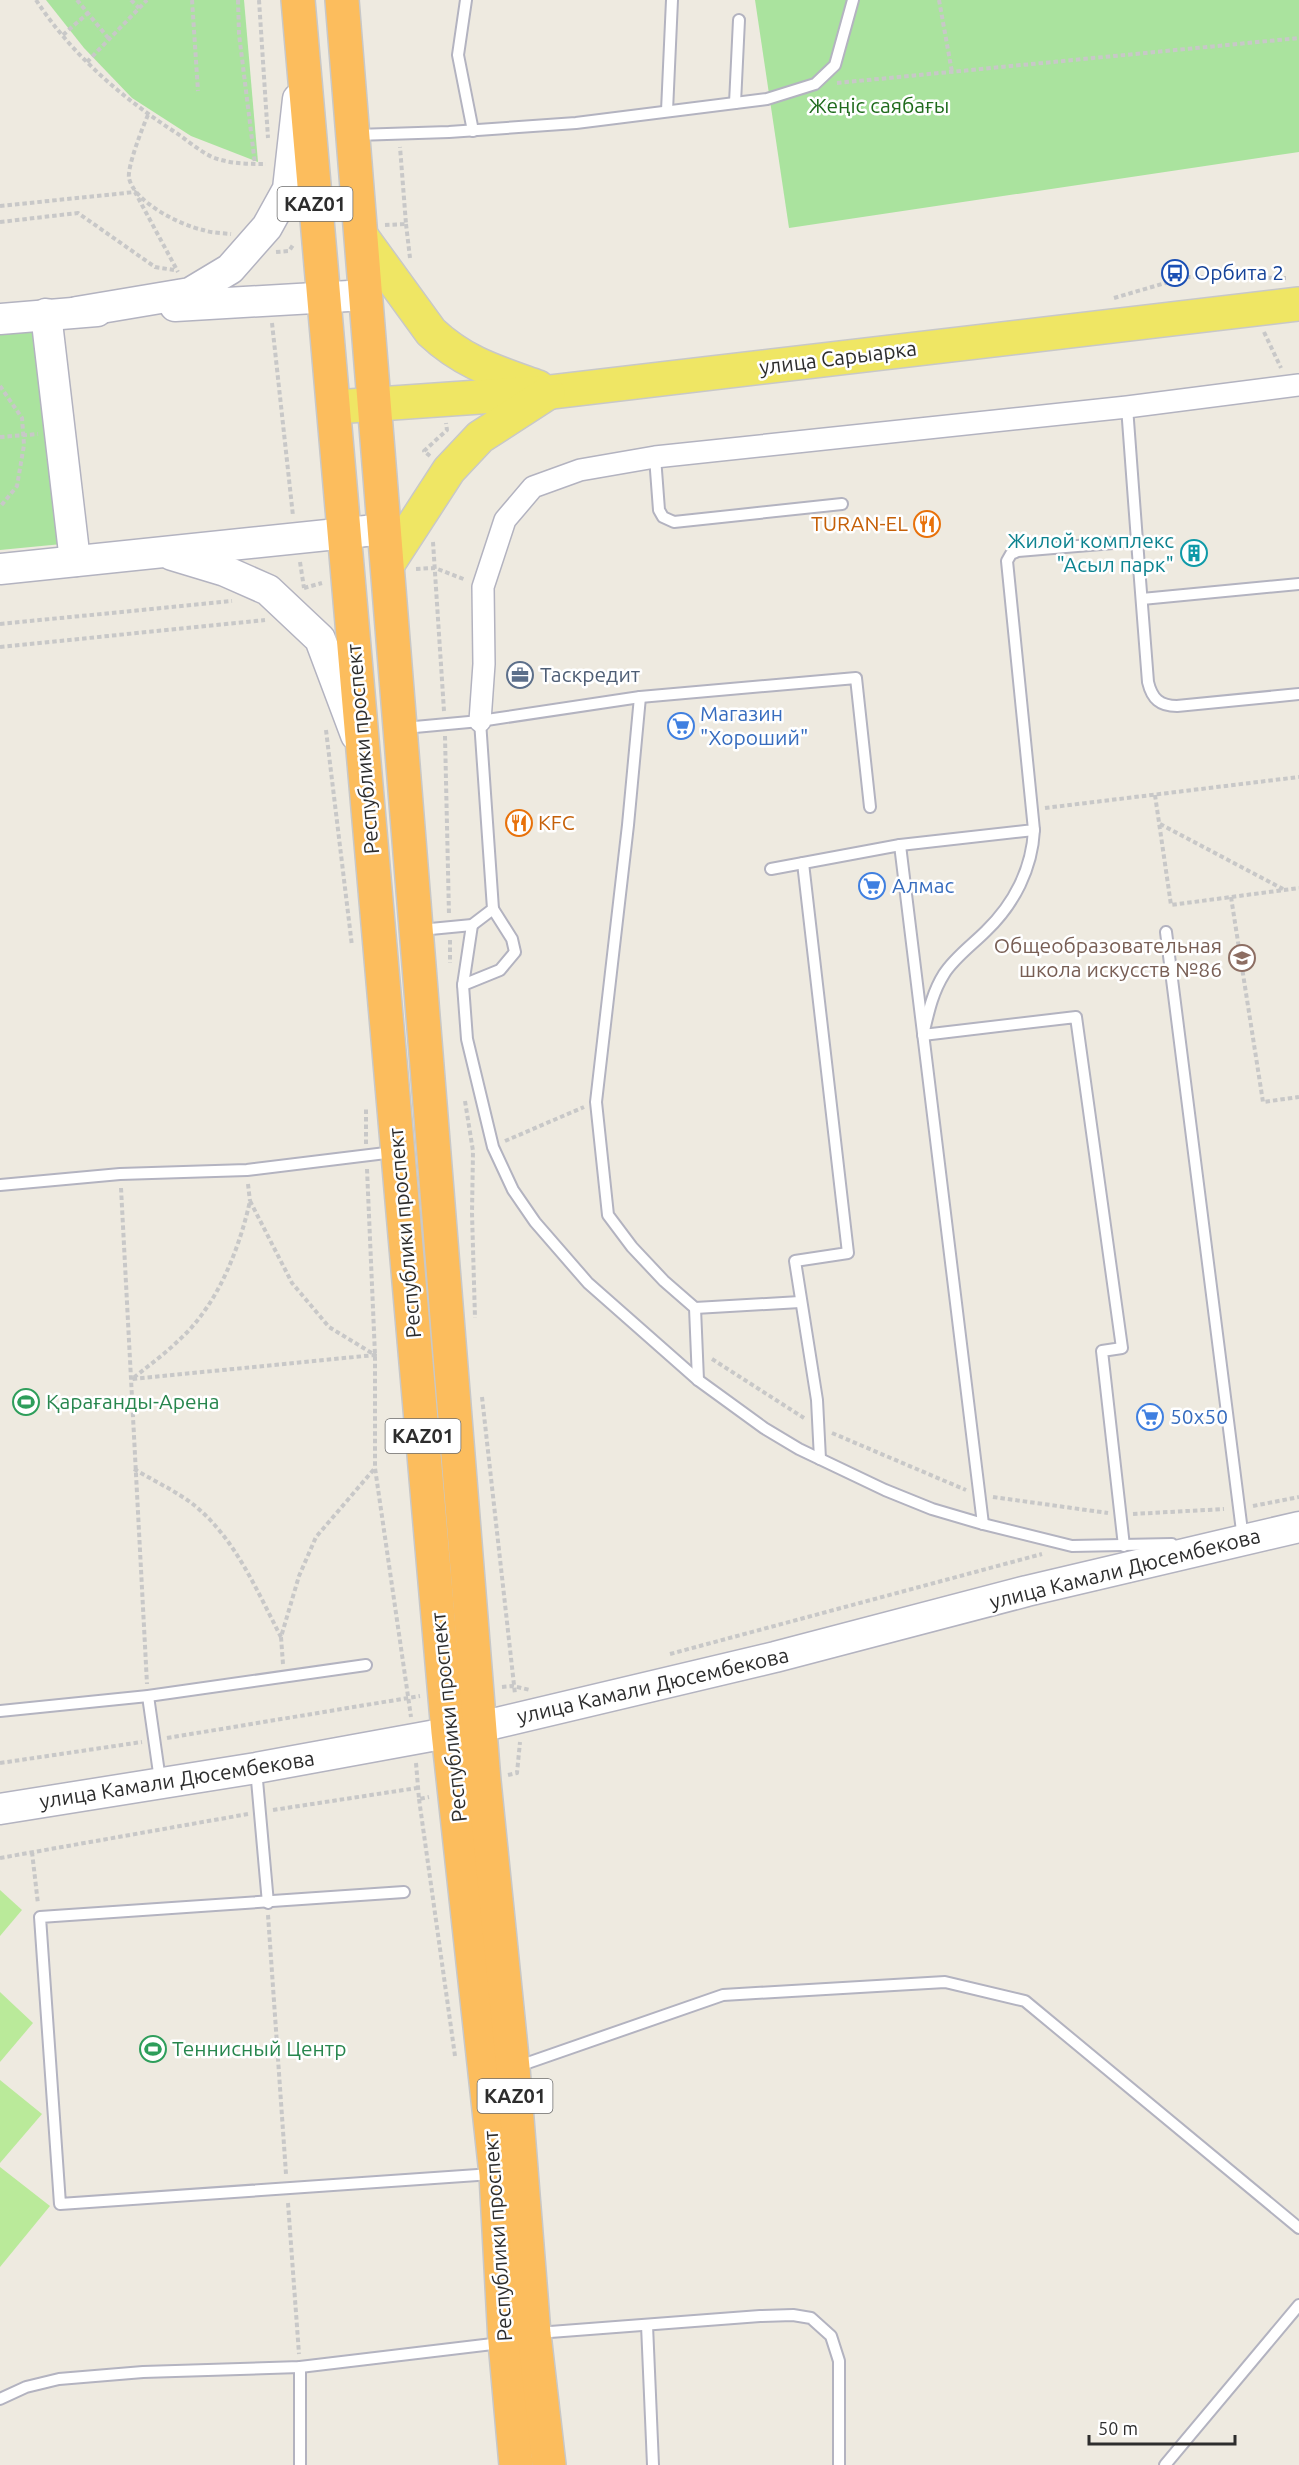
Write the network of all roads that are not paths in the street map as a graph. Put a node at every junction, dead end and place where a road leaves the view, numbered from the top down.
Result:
1 (298, 0) edge
2 (342, 0) edge
3 (466, 0) edge
4 (672, 0) edge
5 (854, 0) edge
6 (739, 20) dead end
7 (303, 57) junction
8 (735, 103) junction
9 (667, 111) junction
10 (473, 131) junction
11 (353, 135) junction
12 (362, 237) junction
13 (1293, 291) edge
14 (366, 295) junction
15 (322, 298) junction
16 (77, 312) junction
17 (46, 314) junction
18 (0, 319) edge
19 (1299, 385) edge
20 (550, 392) junction
21 (376, 406) junction
22 (335, 407) junction
23 (1127, 407) junction
24 (655, 457) junction
25 (842, 504) dead end
26 (385, 529) junction
27 (345, 532) junction
28 (1137, 541) junction
29 (160, 552) junction
30 (75, 561) junction
31 (388, 564) junction
32 (0, 569) edge
33 (1299, 584) edge
34 (1142, 599) junction
35 (1299, 694) edge
36 (640, 697) junction
37 (480, 721) junction
38 (401, 728) junction
39 (363, 754) junction
40 (870, 807) dead end
41 (1034, 830) junction
42 (900, 845) junction
43 (803, 863) junction
44 (771, 869) dead end
45 (492, 909) junction
46 (472, 925) junction
47 (417, 930) junction
48 (1166, 932) dead end
49 (463, 985) junction
50 (923, 1035) junction
51 (398, 1152) junction
52 (0, 1185) edge
53 (800, 1302) junction
54 (695, 1308) junction
55 (698, 1380) junction
56 (820, 1459) junction
57 (983, 1524) junction
58 (1299, 1527) edge
59 (1244, 1540) junction
60 (1124, 1546) junction
61 (366, 1665) dead end
62 (148, 1696) junction
63 (0, 1711) edge
64 (480, 1727) junction
65 (448, 1732) junction
66 (256, 1768) junction
67 (160, 1783) junction
68 (0, 1809) edge
69 (404, 1892) dead end
70 (268, 1903) junction
71 (513, 2068) junction
72 (496, 2174) junction
73 (1299, 2228) edge
74 (1299, 2305) edge
75 (647, 2325) junction
76 (520, 2338) junction
77 (300, 2367) junction
78 (0, 2399) edge
79 (300, 2465) edge
80 (516, 2465) edge
81 (549, 2465) edge
82 (652, 2465) edge
83 (839, 2465) edge
84 (1165, 2465) edge

1 - 7 highway, Республики проспект / KАZ01
2 - 11 highway, Республики проспект / KАZ01
3 - 10 lane
4 - 9 lane
5 - 8 lane
6 - 8 lane
7 - 15 highway, Республики проспект / KАZ01
7 - 16 main road
8 - 9 lane
9 - 10 lane
10 - 11 lane
11 - 12 highway, Республики проспект / KАZ01
12 - 14 highway, Республики проспект / KАZ01
12 - 20 main road
13 - 20 main road, улица Сарыарка
14 - 15 main road
14 - 21 highway, Республики проспект / KАZ01
15 - 16 main road
15 - 22 highway, Республики проспект / KАZ01
16 - 17 main road
17 - 18 main road
17 - 30 main road
19 - 23 street
20 - 21 main road, улица Сарыарка
20 - 31 main road
21 - 22 main road, улица Сарыарка
21 - 26 highway, Республики проспект / KАZ01
22 - 27 highway, Республики проспект / KАZ01
23 - 24 street
23 - 28 lane
24 - 25 lane
24 - 37 street
26 - 27 main road
26 - 31 highway, Республики проспект / KАZ01
27 - 29 main road
27 - 39 highway, Республики проспект / KАZ01
28 - 34 lane
28 - 41 lane
29 - 30 main road
29 - 39 main road
30 - 32 main road
31 - 38 highway, Республики проспект / KАZ01
33 - 34 lane
34 - 35 lane
36 - 37 lane
36 - 40 lane
36 - 54 lane
37 - 38 lane
37 - 45 lane
38 - 47 highway, Республики проспект / KАZ01
39 - 51 highway, Республики проспект / KАZ01
41 - 42 lane
41 - 50 lane
42 - 43 lane
42 - 50 lane
43 - 44 lane
43 - 53 lane
45 - 46 lane
45 - 49 lane
46 - 47 lane
46 - 49 lane
47 - 64 highway, Республики проспект / KАZ01
48 - 59 lane
49 - 55 lane
50 - 57 lane
50 - 60 lane
51 - 52 lane
51 - 65 highway, Республики проспект / KАZ01
53 - 54 lane
53 - 56 lane
54 - 55 lane
55 - 56 lane
56 - 57 lane
57 - 60 lane
58 - 59 main road, улица Камали Дюсембекова
59 - 60 lane
59 - 64 main road, улица Камали Дюсембекова
61 - 62 lane
62 - 63 lane
62 - 67 lane
64 - 65 main road, улица Камали Дюсембекова
64 - 71 highway, Республики проспект / KАZ01
65 - 66 main road, улица Камали Дюсембекова
65 - 72 highway, Республики проспект / KАZ01
66 - 67 main road, улица Камали Дюсембекова
66 - 70 lane
67 - 68 main road, улица Камали Дюсембекова
69 - 70 lane
70 - 72 lane
71 - 73 lane
71 - 76 highway, Республики проспект / KАZ01
72 - 76 highway, Республики проспект / KАZ01
74 - 84 lane
75 - 76 lane
75 - 82 lane
75 - 83 lane
76 - 77 lane
76 - 80 highway, Республики проспект / KАZ01
76 - 81 highway, Республики проспект / KАZ01
77 - 78 lane
77 - 79 lane

